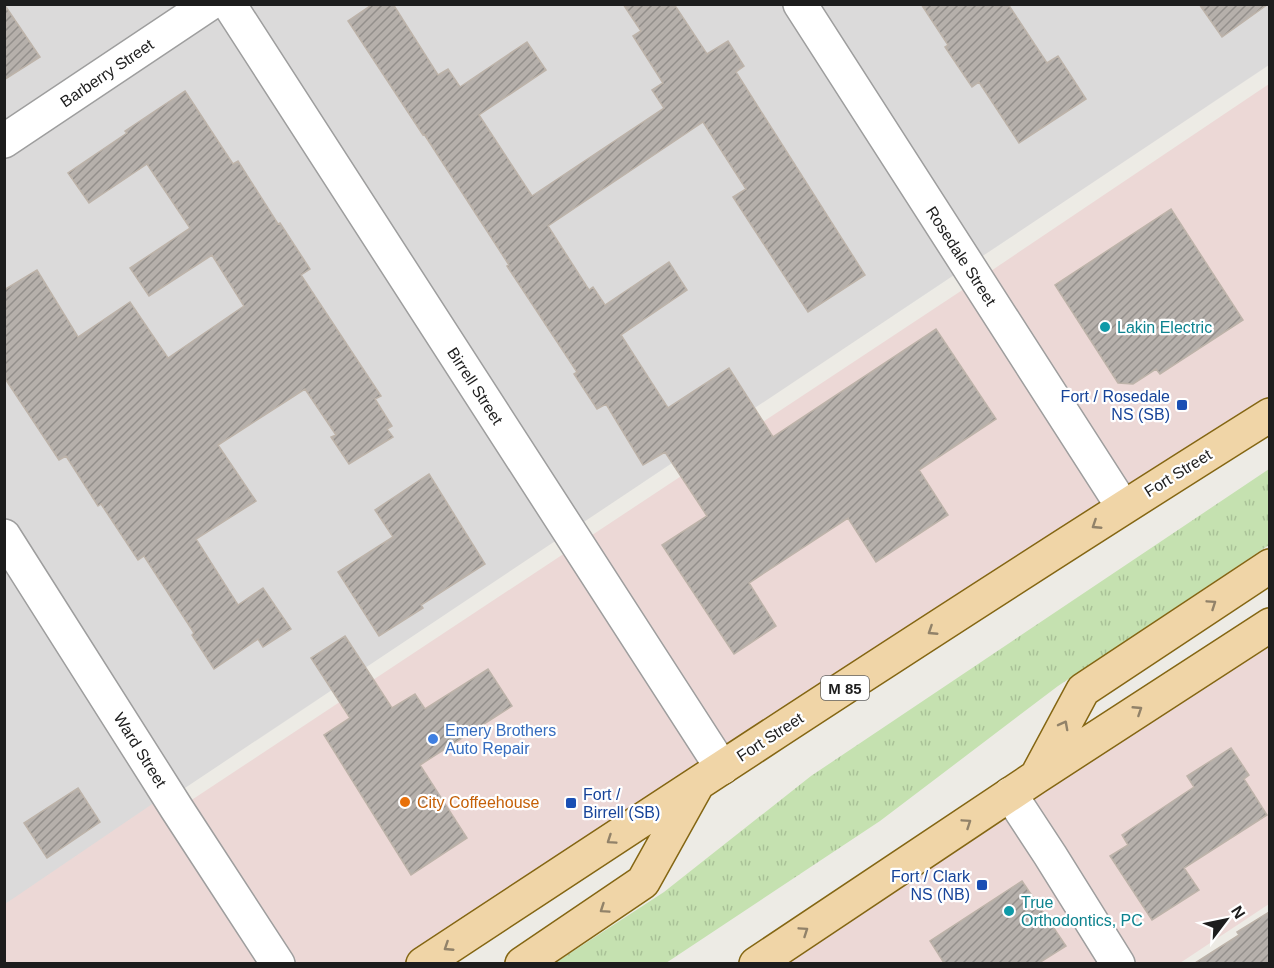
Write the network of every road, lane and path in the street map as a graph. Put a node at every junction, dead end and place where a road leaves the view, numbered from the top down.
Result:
1 (210, 4) edge
2 (229, 4) edge
3 (800, 4) edge
4 (4, 141) edge
5 (1269, 415) edge
6 (1123, 507) junction
7 (4, 536) edge
8 (1269, 566) edge
9 (1269, 625) edge
10 (711, 774) junction
11 (1036, 777) junction
12 (1010, 794) junction
13 (278, 963) edge
14 (423, 963) edge
15 (522, 963) edge
16 (756, 963) edge
17 (1118, 963) edge

1 - 4 street, Barberry Street
2 - 10 street, Birrell Street
3 - 6 street, Rosedale Street
5 - 6 main road, Fort Street / M 85
6 -> 10 main road, Fort Street / M 85
7 - 13 street, Ward Street
11 -> 8 main road
11 -> 9 main road
10 -> 14 main road, Fort Street / M 85
10 -> 15 main road
11 - 12 main road
16 -> 12 main road
12 - 17 street

